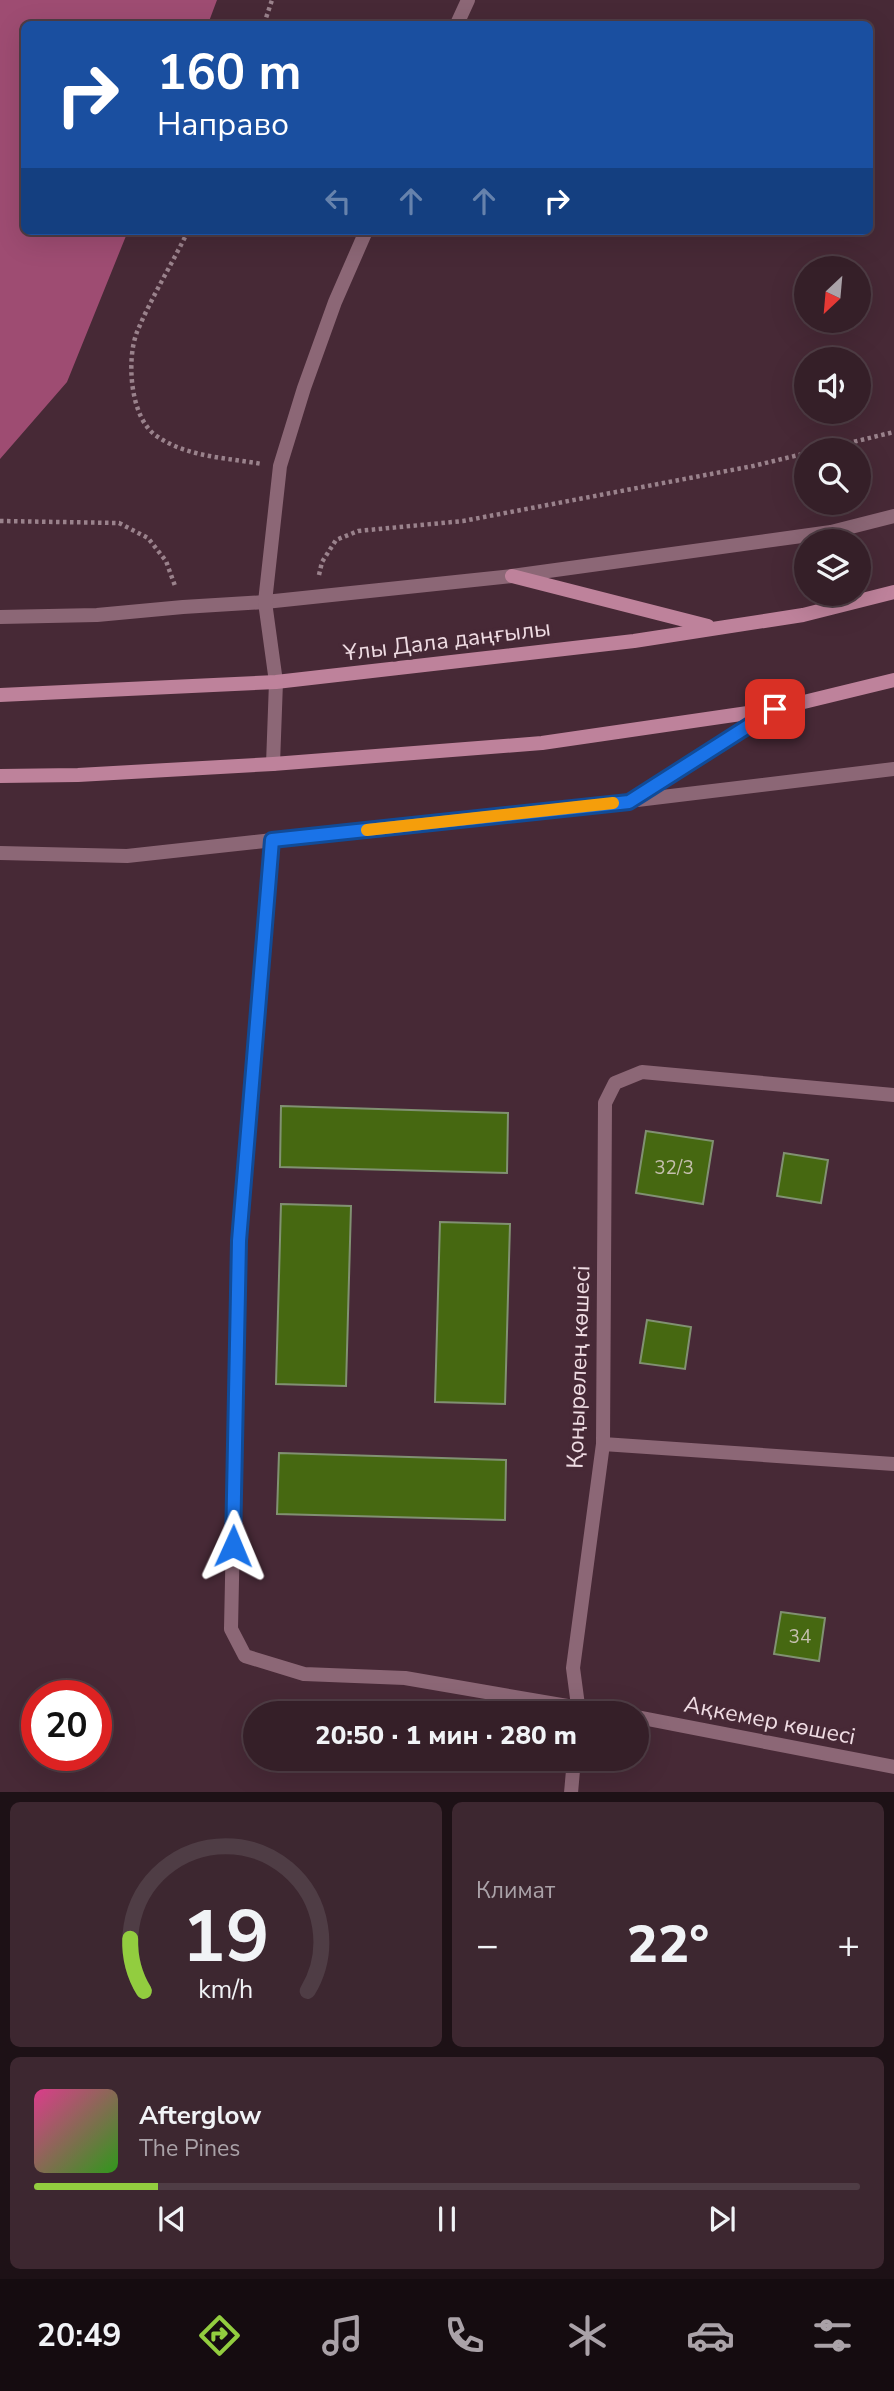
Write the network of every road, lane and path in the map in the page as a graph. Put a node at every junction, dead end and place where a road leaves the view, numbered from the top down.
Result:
1 (272, 0) edge
2 (467, 0) edge
3 (265, 21) edge
4 (458, 21) edge
5 (186, 235) edge
6 (364, 235) edge
7 (894, 432) edge
8 (869, 438) edge
9 (794, 456) edge
10 (280, 467) junction
11 (894, 516) edge
12 (0, 521) edge
13 (512, 576) junction
14 (894, 592) edge
15 (314, 597) junction
16 (265, 602) junction
17 (183, 607) junction
18 (0, 617) edge
19 (713, 628) junction
20 (894, 680) edge
21 (276, 682) junction
22 (0, 695) edge
23 (775, 709) junction
24 (273, 764) junction
25 (894, 769) edge
26 (0, 776) edge
27 (629, 802) junction
28 (272, 840) junction
29 (0, 853) edge
30 (894, 1095) edge
31 (603, 1444) junction
32 (894, 1464) edge
33 (526, 1701) edge
34 (578, 1701) edge
35 (649, 1719) edge
36 (894, 1767) edge
37 (573, 1771) edge
38 (571, 1792) edge

1 - 3 path
2 - 4 street
5 - 10 path
6 - 10 street
7 - 8 path
9 - 15 path
10 - 16 street
11 - 13 street
12 - 17 path
13 - 15 street
13 - 19 main road
14 - 19 main road, Ұлы Дала даңғылы
15 - 16 street
16 - 17 street
16 - 21 street
17 - 18 street
19 - 21 main road, Ұлы Дала даңғылы
20 - 23 main road
21 - 22 main road, Ұлы Дала даңғылы
21 - 24 street
23 - 24 main road
23 - 27 main road
24 - 26 main road
25 - 27 street
27 - 28 street
28 - 29 street
28 - 33 street
30 - 31 street, Қоңырөлең көшесі
31 - 32 street
31 - 34 street, Қоңырөлең көшесі
35 - 36 street, Ақкемер көшесі
37 - 38 street

